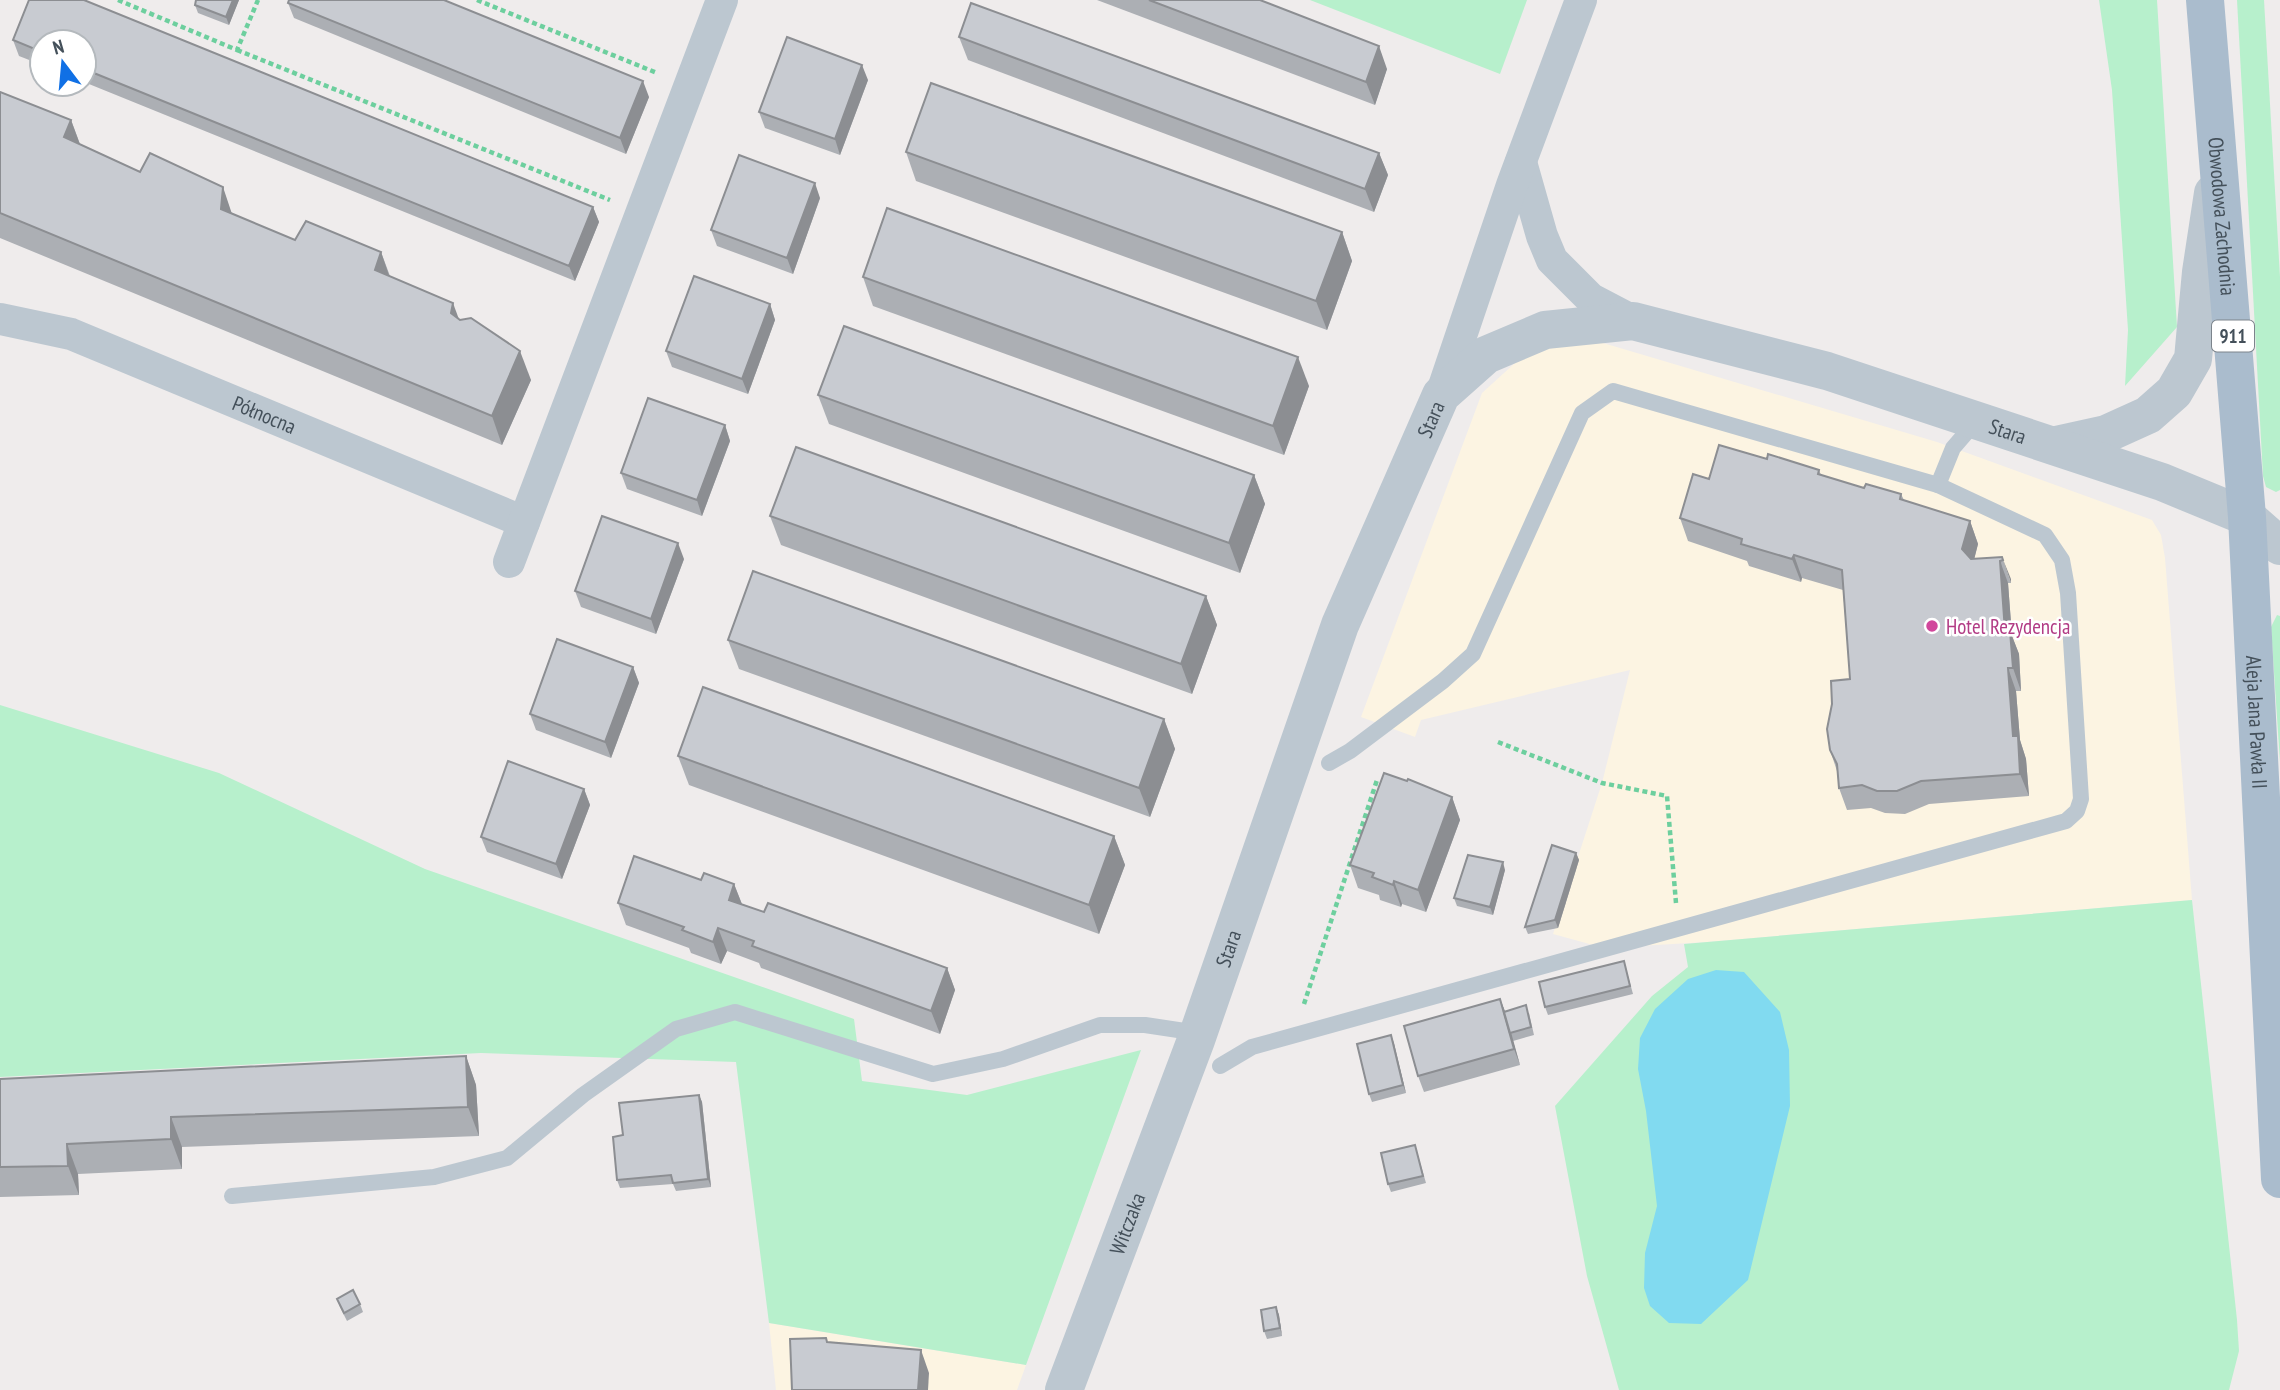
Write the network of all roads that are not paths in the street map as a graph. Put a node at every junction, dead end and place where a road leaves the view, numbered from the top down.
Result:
1 (1581, 0) edge
2 (2204, 0) edge
3 (715, 2) edge
4 (2218, 156) junction
5 (1521, 162) junction
6 (0, 319) edge
7 (1633, 321) junction
8 (1441, 395) junction
9 (1991, 424) junction
10 (2056, 445) junction
11 (1938, 485) junction
12 (2247, 517) junction
13 (524, 522) junction
14 (2280, 546) edge
15 (509, 562) dead end
16 (1313, 758) junction
17 (1203, 1052) junction
18 (2280, 1178) edge
19 (232, 1196) dead end
20 (1064, 1390) edge

1 - 5 street
2 - 4 main road, Obwodowa Zachodnia / 911
3 - 13 street
4 - 10 street
4 - 12 main road, Obwodowa Zachodnia / 911
5 - 7 street
5 - 8 street
6 - 13 street, Północna
7 - 8 street, Stara
7 - 9 street, Stara
8 - 16 street, Stara
9 - 10 street, Stara
9 - 11 lane
10 - 12 street, Stara
11 - 16 lane
11 - 17 lane
12 - 14 street, Stara
12 - 18 main road, Aleja Jana Pawła II / 911
13 - 15 street
16 - 17 street, Stara
17 - 19 lane
17 - 20 street, Witczaka

